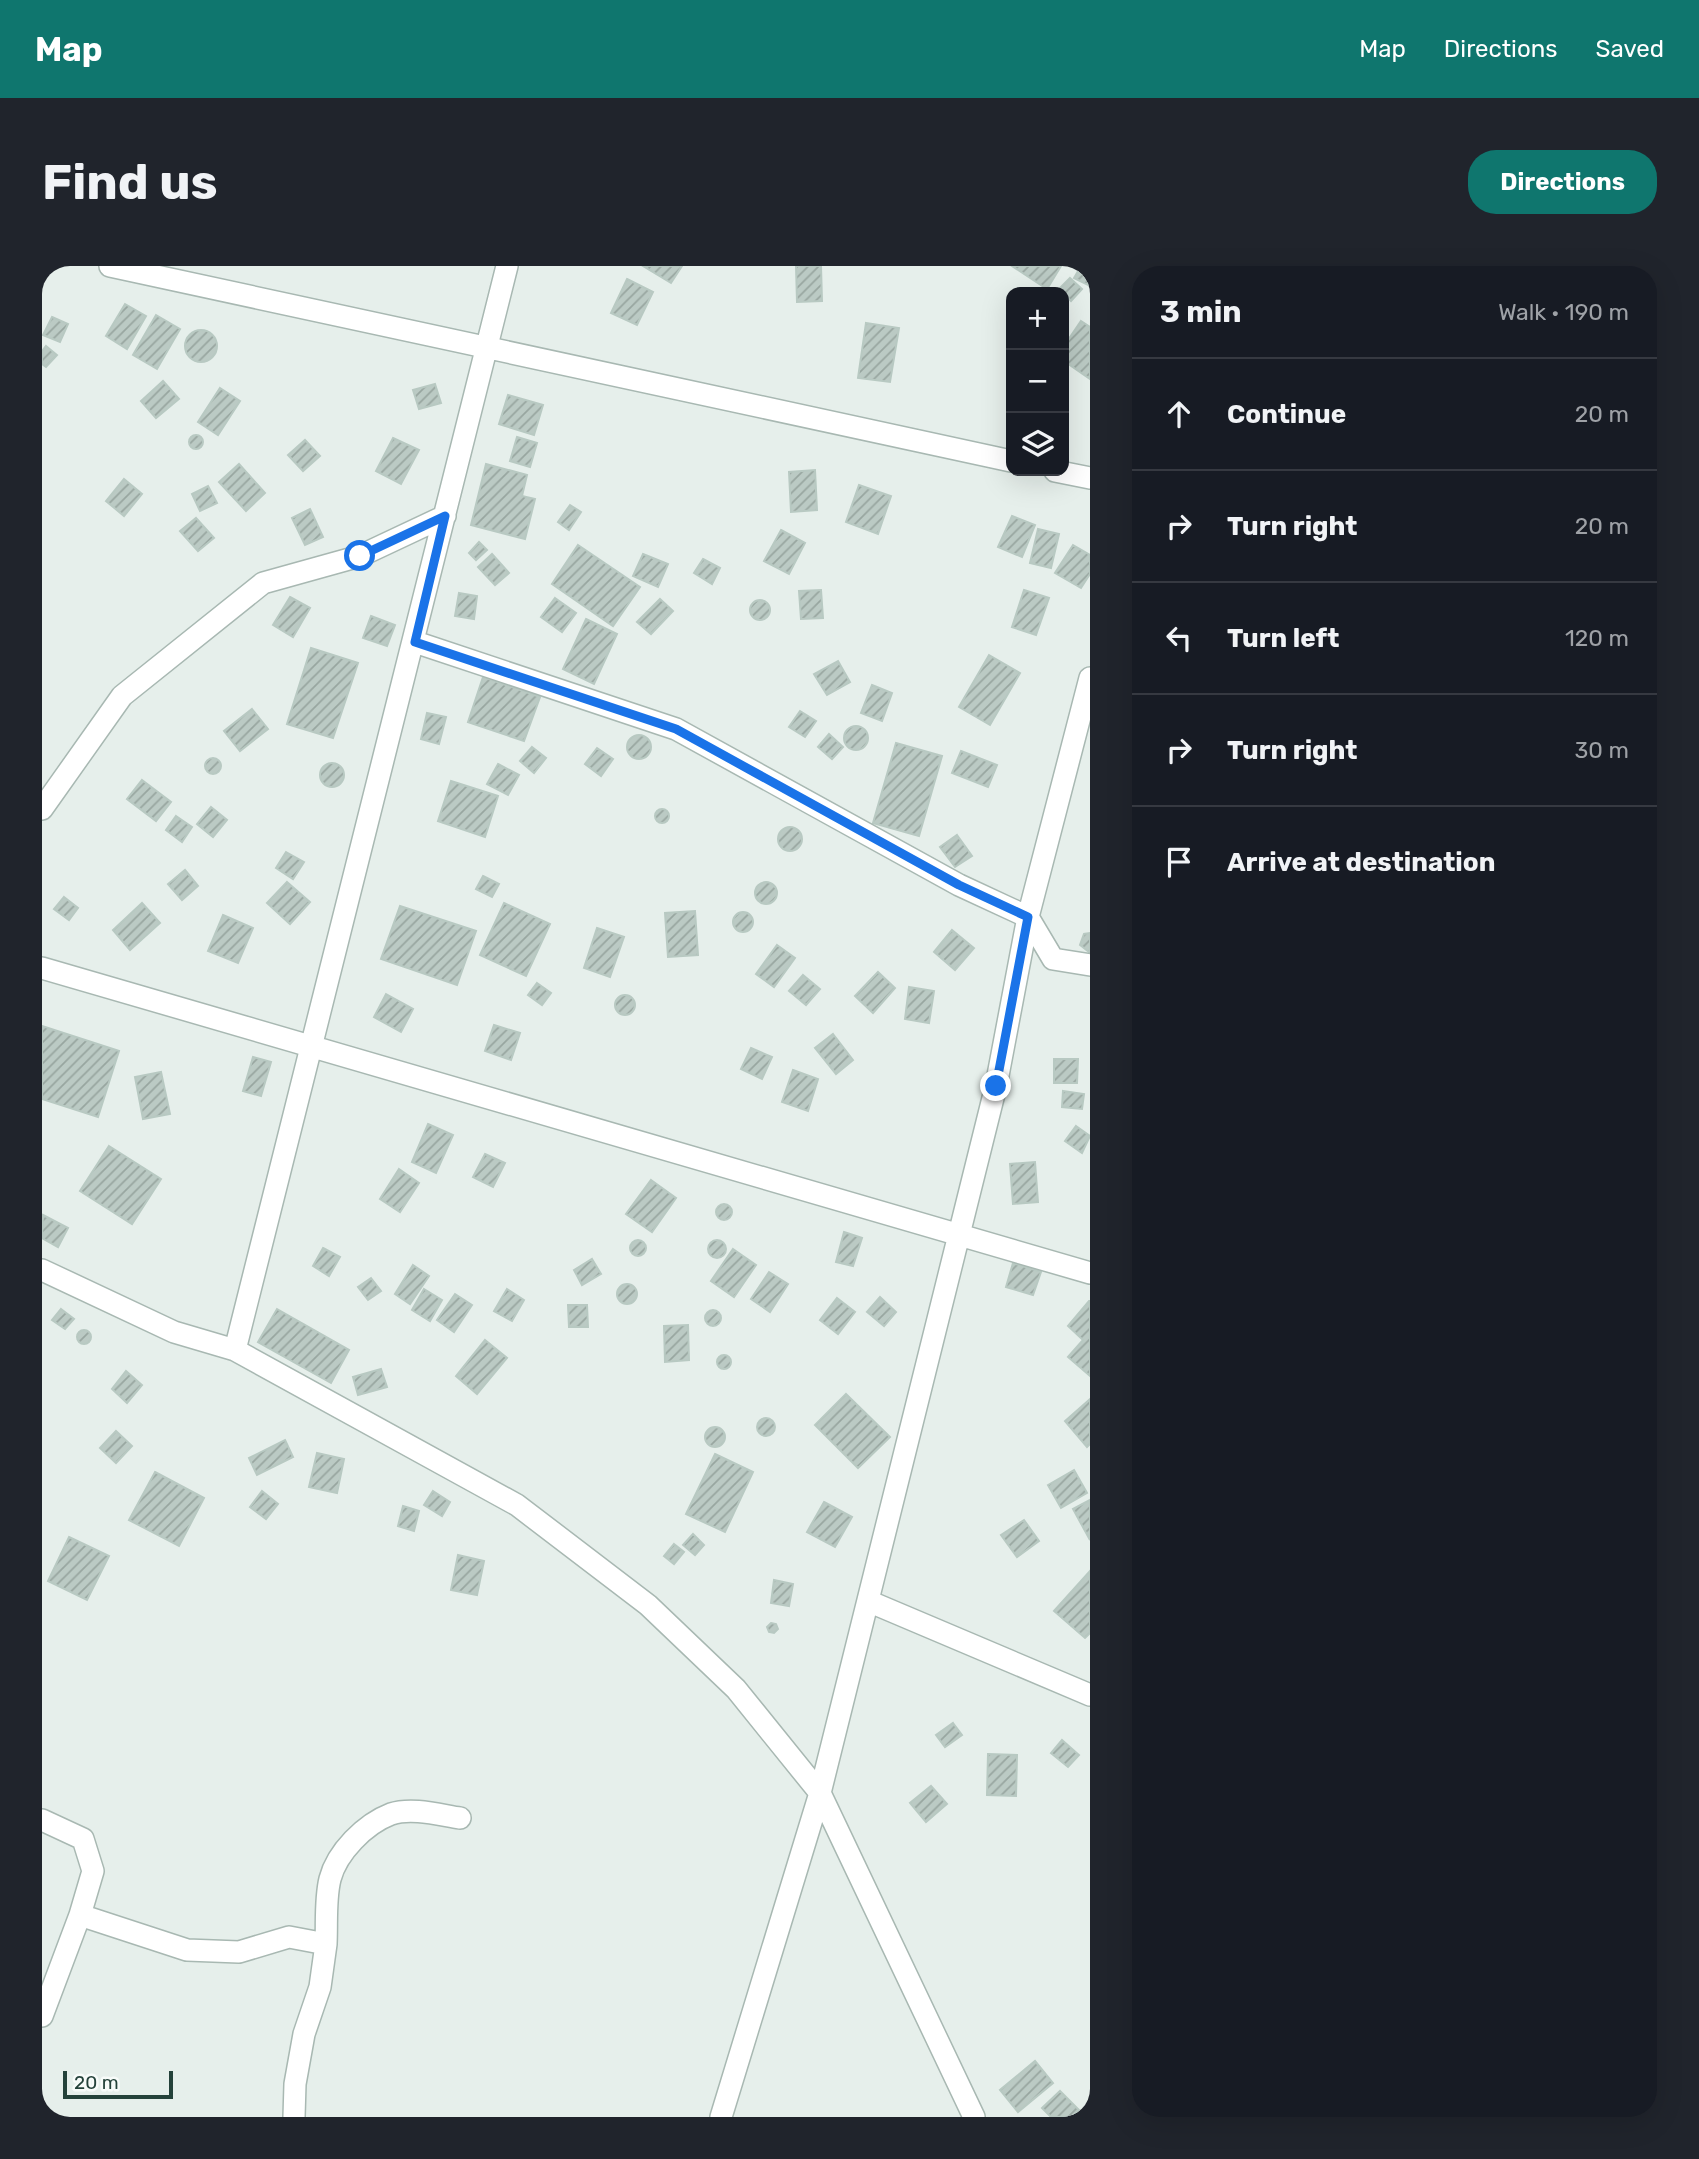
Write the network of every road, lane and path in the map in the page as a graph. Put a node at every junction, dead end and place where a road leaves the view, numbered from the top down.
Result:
1 (110, 266) edge
2 (507, 266) edge
3 (486, 347) junction
4 (1006, 460) edge
5 (1069, 474) edge
6 (1090, 478) edge
7 (445, 516) junction
8 (415, 642) junction
9 (1090, 678) edge
10 (42, 809) edge
11 (1028, 917) junction
12 (1090, 965) edge
13 (42, 968) edge
14 (311, 1046) junction
15 (959, 1235) junction
16 (42, 1270) edge
17 (1090, 1273) edge
18 (235, 1350) junction
19 (868, 1601) junction
20 (1090, 1695) edge
21 (820, 1793) junction
22 (460, 1818) dead end
23 (42, 1820) edge
24 (80, 1915) junction
25 (326, 1944) junction
26 (42, 2016) edge
27 (294, 2117) edge
28 (721, 2117) edge
29 (974, 2117) edge

1 - 3 street
2 - 3 street
3 - 4 street
3 - 7 street
5 - 6 street
7 - 8 street
7 - 10 street
8 - 11 street
8 - 14 street
9 - 11 street
11 - 12 street
11 - 15 street
13 - 14 street
14 - 15 street
14 - 18 street
15 - 17 street
15 - 19 street
16 - 18 street
18 - 21 street
19 - 20 street
19 - 21 street
21 - 28 street
21 - 29 street
22 - 25 street
23 - 24 street
24 - 25 street
24 - 26 street
25 - 27 street

